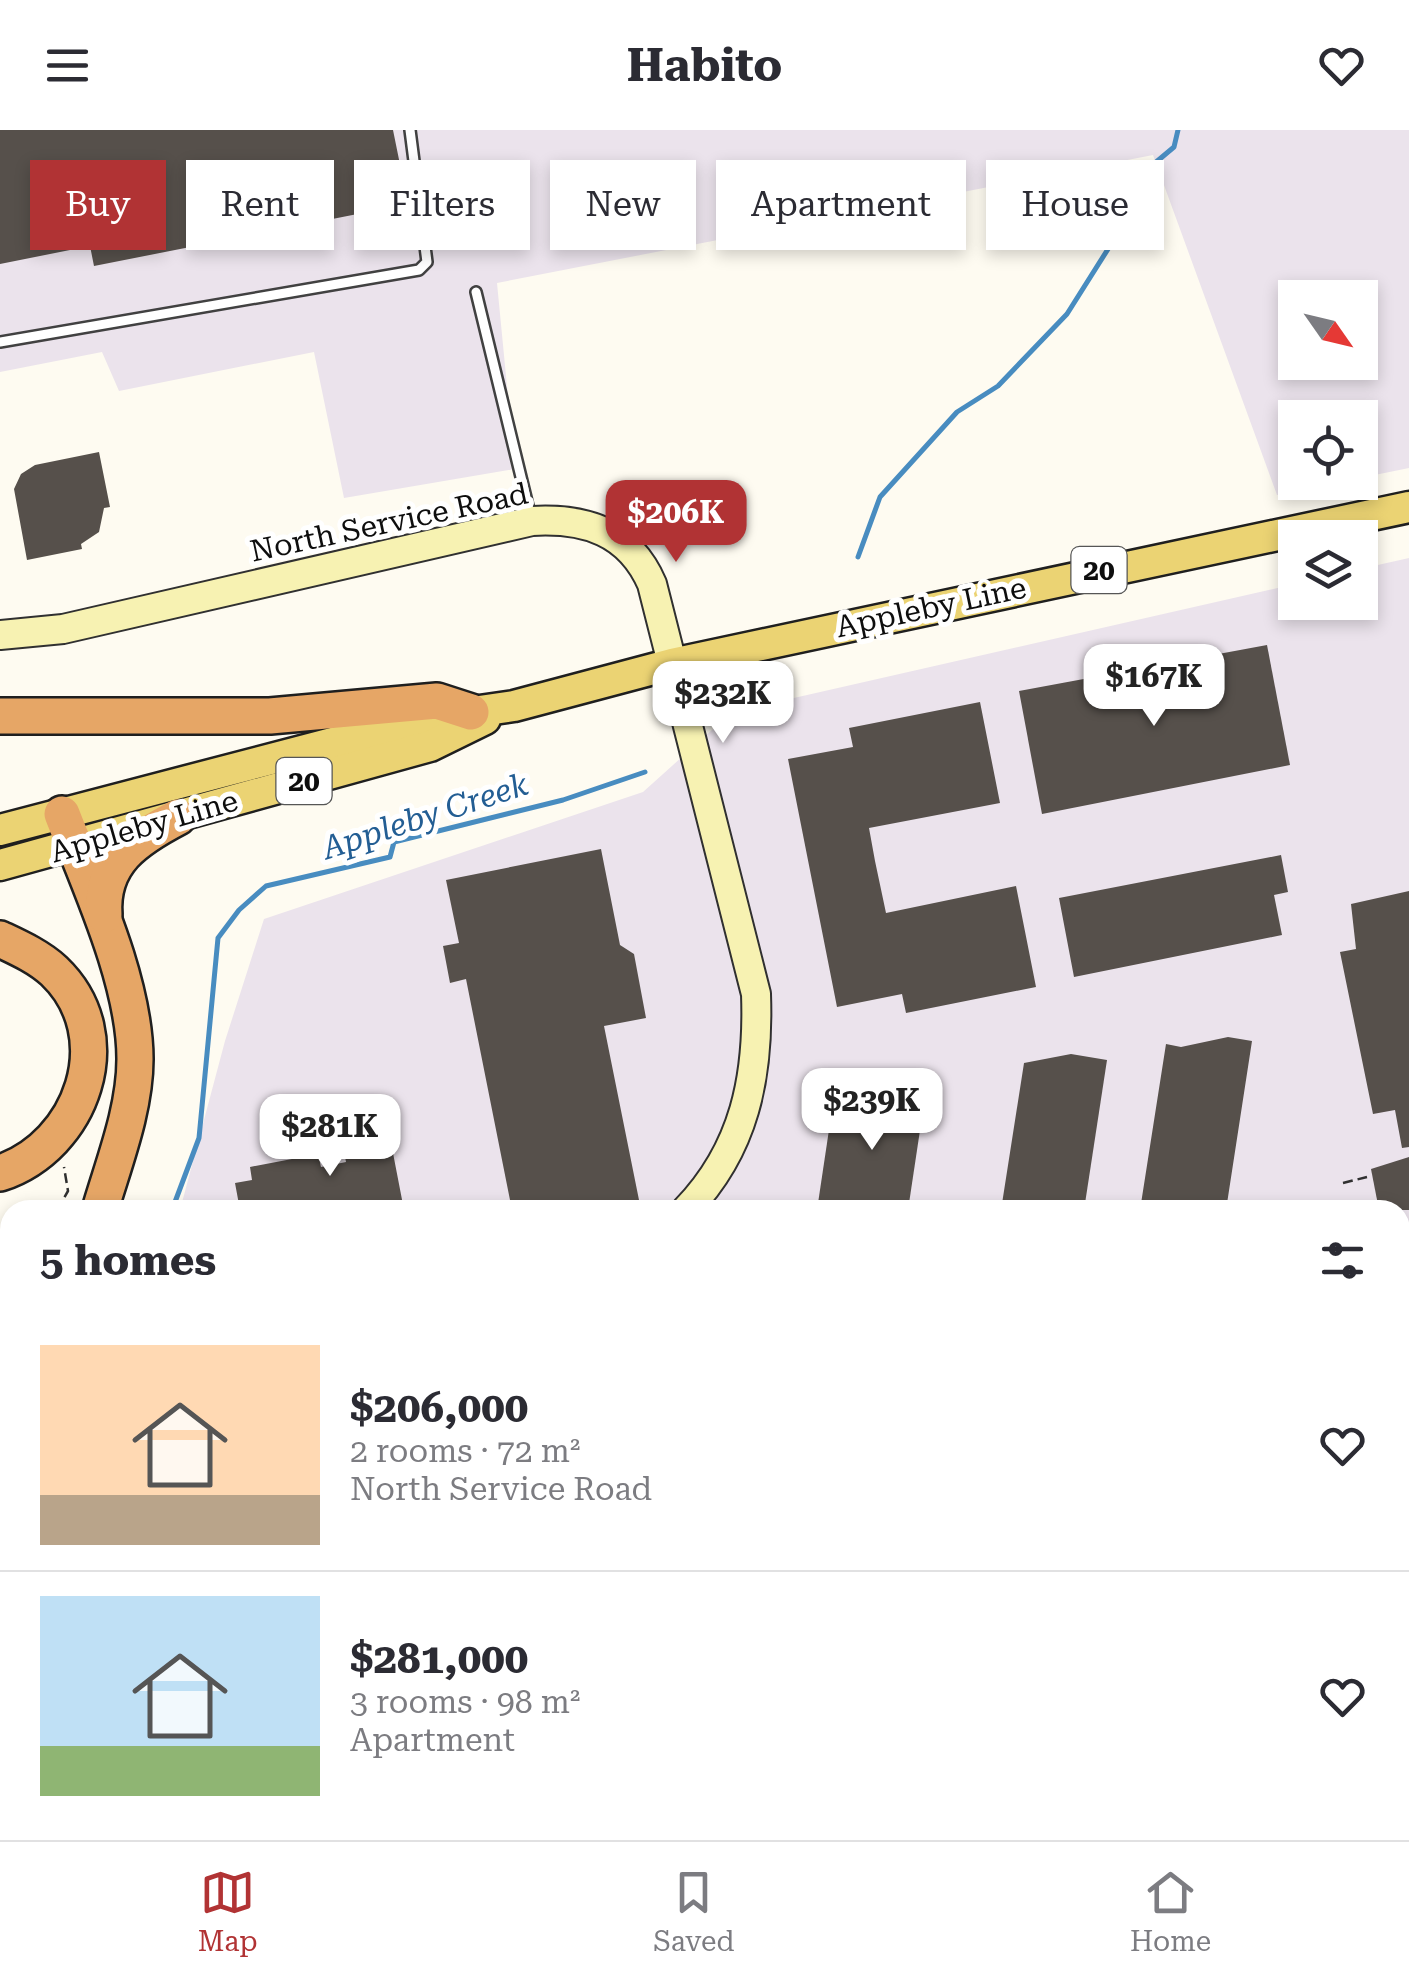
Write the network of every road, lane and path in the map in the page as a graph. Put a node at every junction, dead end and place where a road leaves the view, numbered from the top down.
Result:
1 (410, 130) edge
2 (476, 292) dead end
3 (0, 342) edge
4 (1409, 507) edge
5 (532, 521) junction
6 (0, 635) edge
7 (672, 664) junction
8 (514, 706) junction
9 (472, 712) junction
10 (0, 716) edge
11 (178, 817) junction
12 (0, 830) edge
13 (69, 830) junction
14 (0, 865) edge
15 (106, 930) junction
16 (0, 939) edge
17 (49, 1146) junction
18 (0, 1173) edge
19 (1367, 1177) dead end
20 (1342, 1182) dead end
21 (63, 1200) edge
22 (103, 1200) edge
23 (696, 1200) edge

1 - 3 lane
2 - 5 lane
4 - 7 main road, Appleby Line / 20
5 - 6 street, North Service Road
5 - 7 street, North Service Road
7 - 8 main road, Appleby Line / 20
7 - 23 street, North Service Road
8 - 9 main road, Appleby Line / 20
8 - 11 main road, Appleby Line / 20
9 - 10 highway
9 - 13 main road, Appleby Line / 20
11 - 13 main road, Appleby Line / 20
11 - 15 highway
12 - 13 main road, Appleby Line / 20
13 - 14 main road, Appleby Line / 20
13 - 15 highway
15 - 22 highway
16 - 17 highway
17 - 18 highway
17 - 21 path
19 - 20 path

